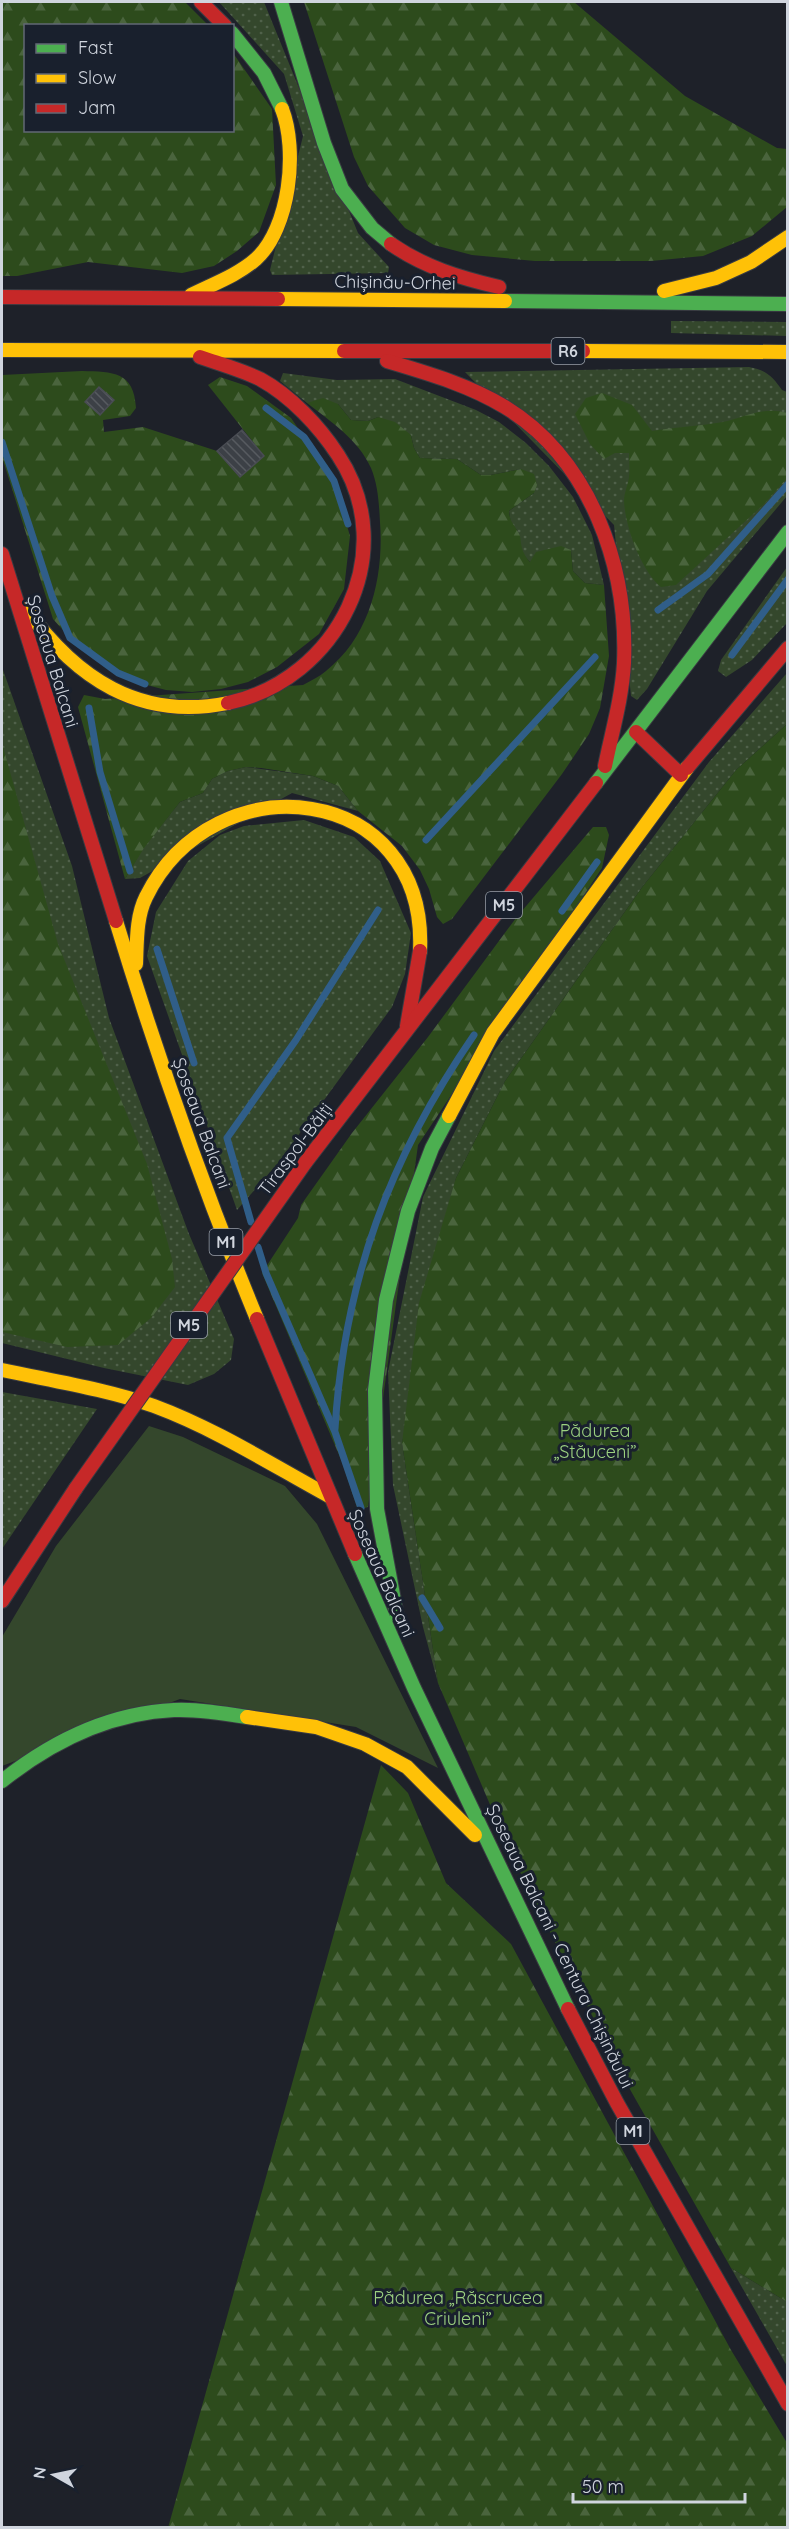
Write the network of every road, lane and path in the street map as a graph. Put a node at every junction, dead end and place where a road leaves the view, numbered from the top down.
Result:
1 (201, 2) edge
2 (280, 2) edge
3 (223, 24) edge
4 (234, 35) edge
5 (788, 237) edge
6 (2, 297) edge
7 (184, 298) junction
8 (568, 302) junction
9 (624, 302) junction
10 (788, 304) edge
11 (2, 350) edge
12 (182, 350) junction
13 (348, 350) junction
14 (788, 352) edge
15 (788, 532) edge
16 (2, 554) edge
17 (12, 590) junction
18 (788, 648) edge
19 (636, 732) junction
20 (681, 775) junction
21 (603, 776) junction
22 (135, 984) junction
23 (405, 1034) junction
24 (2, 1370) edge
25 (328, 1496) junction
26 (2, 1601) edge
27 (414, 1688) junction
28 (2, 1781) edge
29 (492, 1852) junction
30 (788, 2404) edge

1 - 3 highway
2 - 8 highway
4 - 7 highway
5 - 9 highway
6 - 7 highway, Chișinău-Orhei
7 - 8 highway, Chișinău-Orhei
8 - 9 highway, Chișinău-Orhei
9 - 10 highway, Chișinău-Orhei
11 - 12 highway, R6
12 - 13 highway, R6
12 - 17 highway
13 - 14 highway, R6
13 - 21 highway
15 - 19 highway, M5
16 - 17 highway, Șoseaua Balcani / M1
17 - 22 highway, Șoseaua Balcani / M1
18 - 20 highway
19 - 20 highway
19 - 21 highway, Tiraspol-Bălți / M5
20 - 27 highway
21 - 23 highway, Tiraspol-Bălți / M5
22 - 23 highway
22 - 25 highway, Șoseaua Balcani / M1
23 - 26 highway, Tiraspol-Bălți / M5, bridge
24 - 25 highway
25 - 27 highway, Șoseaua Balcani / M1
27 - 29 highway, Șoseaua Balcani - Centura Chișinăului / M1
28 - 29 highway
29 - 30 highway, Șoseaua Balcani - Centura Chișinăului / M1

